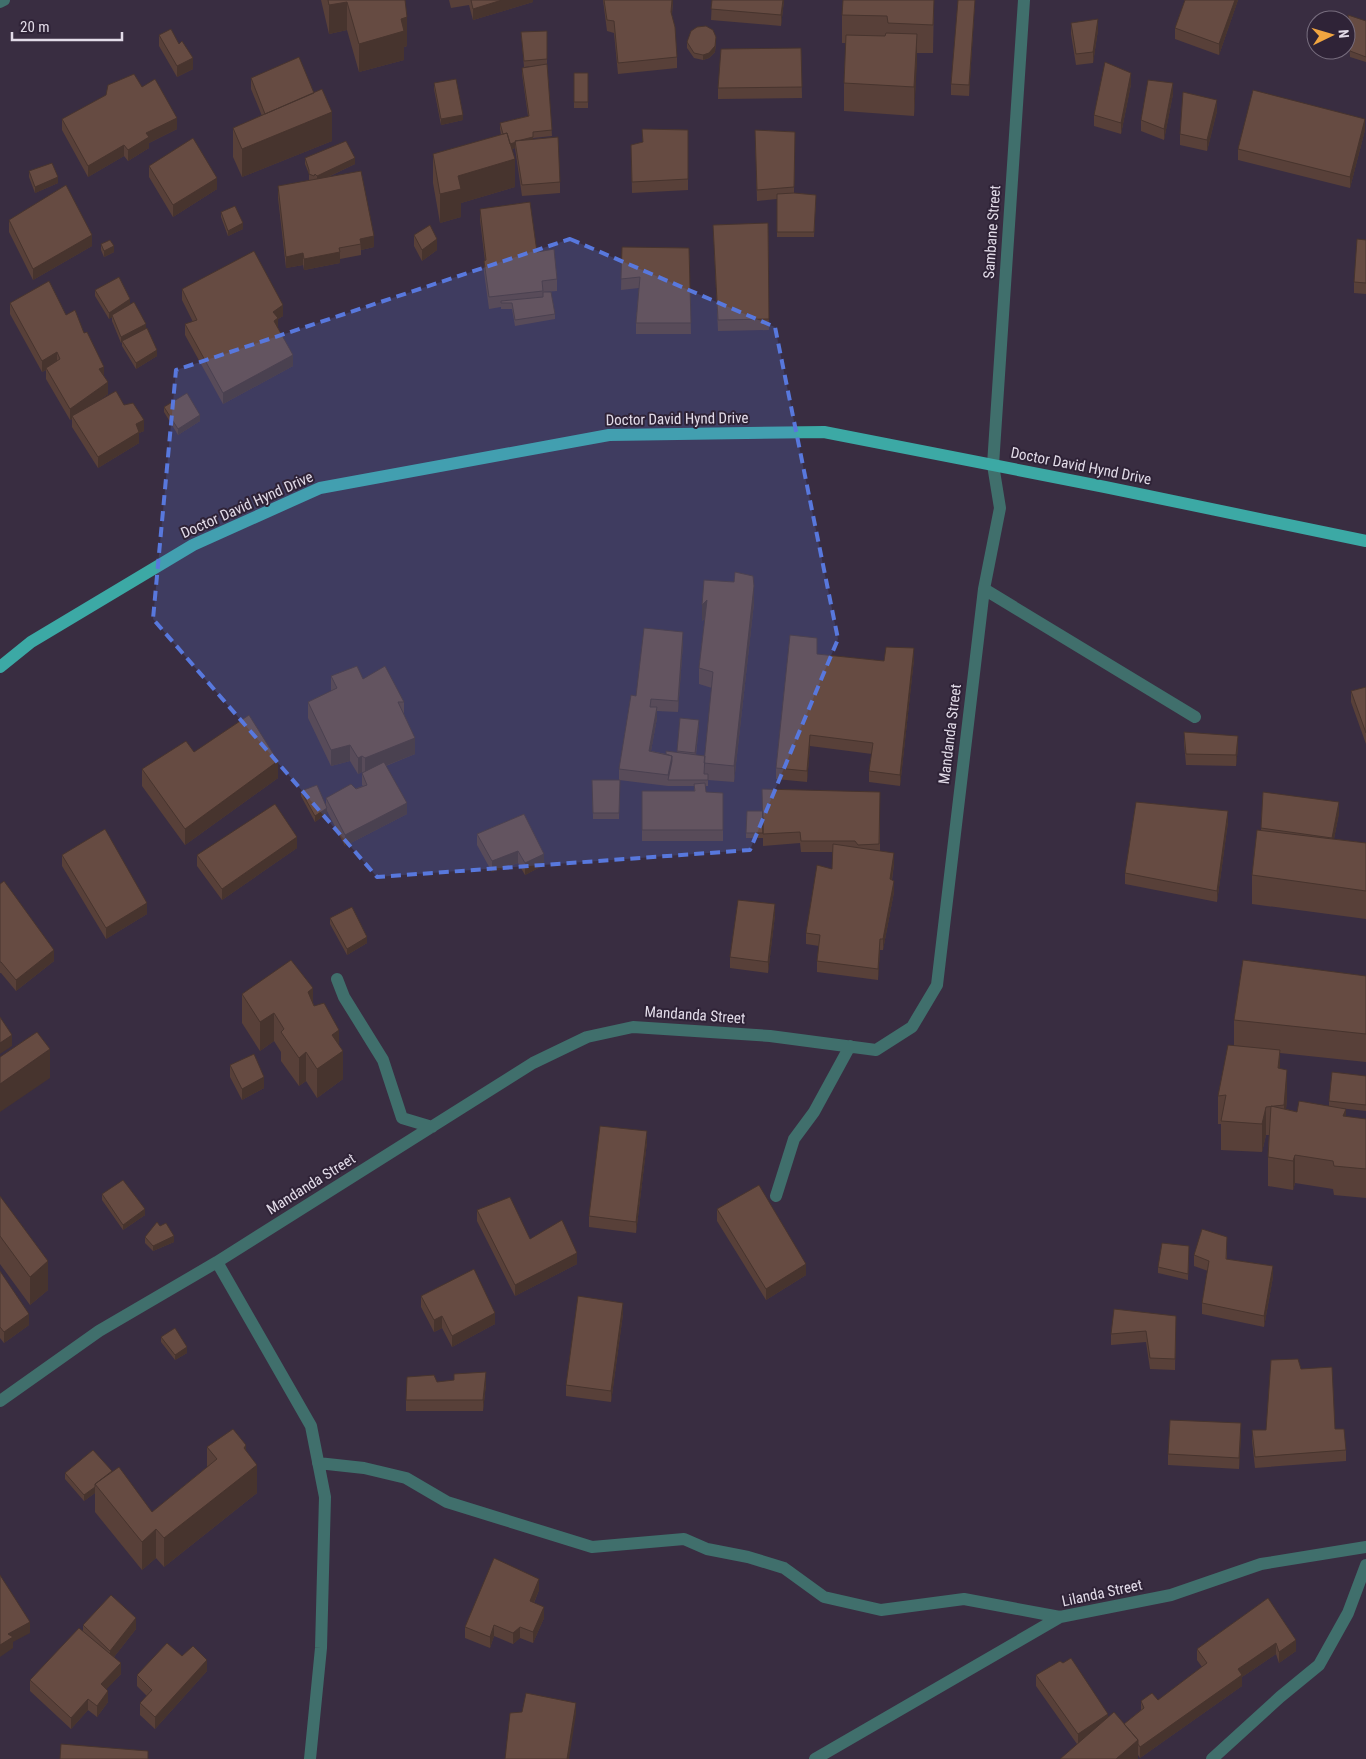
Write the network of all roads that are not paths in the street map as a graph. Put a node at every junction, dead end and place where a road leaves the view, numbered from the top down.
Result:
1 (4, 0) edge
2 (1024, 0) edge
3 (0, 2) edge
4 (993, 465) junction
5 (1366, 541) edge
6 (984, 589) junction
7 (0, 666) edge
8 (1195, 717) dead end
9 (337, 979) dead end
10 (850, 1046) junction
11 (432, 1127) junction
12 (776, 1196) dead end
13 (217, 1262) junction
14 (0, 1401) edge
15 (318, 1464) junction
16 (1366, 1547) edge
17 (1366, 1565) edge
18 (1060, 1617) junction
19 (834, 1753) edge
20 (310, 1759) edge
21 (815, 1759) edge
22 (1212, 1759) edge

1 - 3 street
2 - 4 street, Sambane Street
4 - 5 main road, Doctor David Hynd Drive
4 - 6 street, Mandanda Street
4 - 7 main road, Doctor David Hynd Drive
6 - 8 street
6 - 10 street, Mandanda Street
9 - 11 street
10 - 11 street, Mandanda Street
10 - 12 street
11 - 13 street, Mandanda Street
13 - 14 street, Mandanda Street
13 - 15 street
15 - 18 street
15 - 20 street
16 - 18 street, Lilanda Street
17 - 22 street
18 - 19 street, Lilanda Street
19 - 21 street, Lilanda Street

